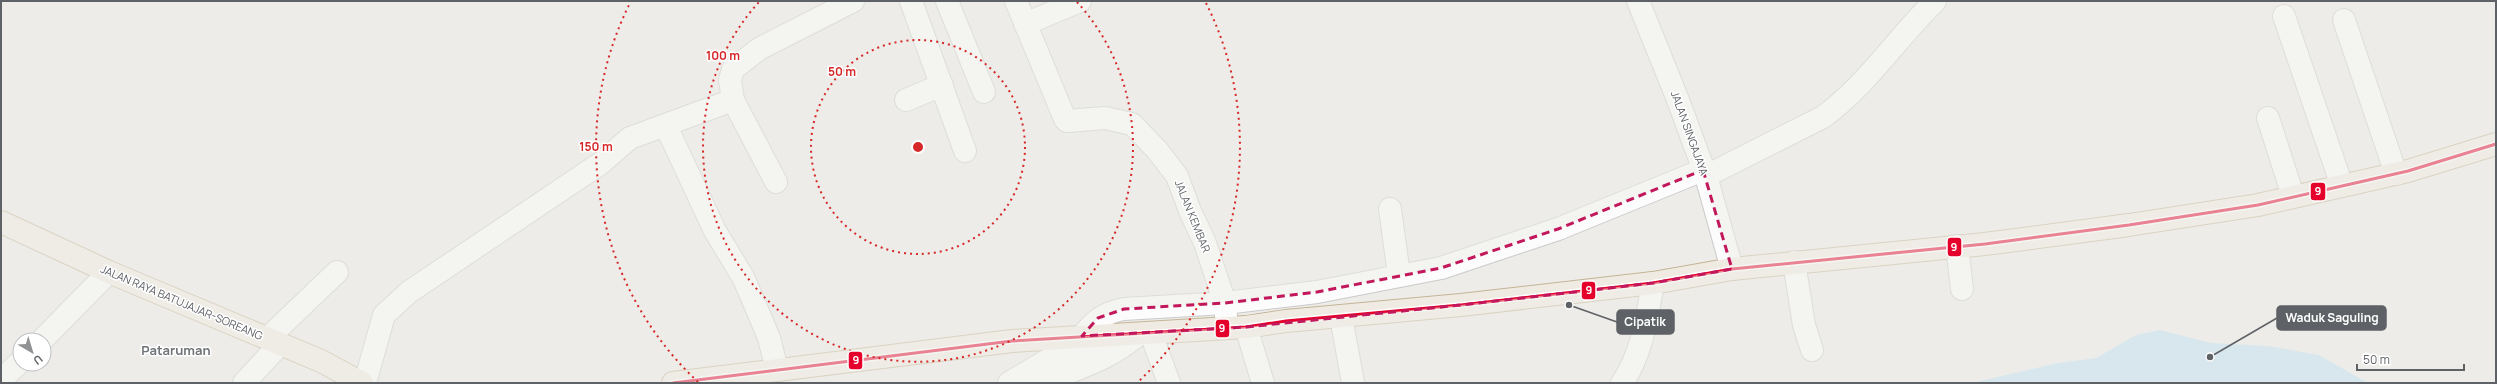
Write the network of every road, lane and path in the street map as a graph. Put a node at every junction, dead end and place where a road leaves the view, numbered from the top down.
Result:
1 (853, 1) edge
2 (911, 1) edge
3 (947, 1) edge
4 (1016, 1) edge
5 (1080, 1) edge
6 (1638, 1) edge
7 (1935, 1) edge
8 (2284, 16) dead end
9 (2344, 20) dead end
10 (1025, 24) junction
11 (942, 85) junction
12 (984, 92) dead end
13 (733, 100) junction
14 (906, 100) dead end
15 (2268, 118) dead end
16 (666, 126) junction
17 (2496, 144) edge
18 (966, 152) dead end
19 (1704, 173) junction
20 (2396, 174) junction
21 (776, 182) dead end
22 (2342, 186) junction
23 (2293, 196) junction
24 (1390, 209) dead end
25 (1, 222) edge
26 (1957, 246) junction
27 (1794, 262) junction
28 (1732, 268) junction
29 (109, 272) junction
30 (337, 272) dead end
31 (1399, 275) junction
32 (1653, 283) junction
33 (1962, 289) dead end
34 (1230, 317) junction
35 (1342, 317) junction
36 (50, 332) edge
37 (1141, 334) junction
38 (1095, 336) junction
39 (274, 341) junction
40 (1812, 350) dead end
41 (12, 370) edge
42 (777, 370) junction
43 (1, 380) edge
44 (244, 383) edge
45 (364, 383) edge
46 (673, 383) edge
47 (1009, 383) edge
48 (1043, 383) edge
49 (1169, 383) edge
50 (1263, 383) edge
51 (1353, 383) edge
52 (1622, 383) edge

1 - 13 street
2 - 11 street
3 - 12 street
4 - 10 street, JALAN KEMBAR
5 - 10 street
6 - 19 street, JALAN SINGAJAYA
7 - 19 street
8 - 22 street
9 - 20 street
10 - 34 street, JALAN KEMBAR
11 - 14 street
11 - 18 street
13 - 16 street
13 - 21 street
15 - 23 street
16 - 42 street
16 - 45 street
17 - 20 highway
19 - 28 street, JALAN SINGAJAYA
19 - 31 street
20 - 22 highway
22 - 23 highway
23 - 26 highway
24 - 31 street
25 - 29 highway, JALAN RAYA BATUJAJAR-SOREANG
26 - 27 highway
26 - 33 street
27 - 28 highway
27 - 40 street
28 - 32 highway
29 - 36 street
29 - 39 highway, JALAN RAYA BATUJAJAR-SOREANG
30 - 39 street
31 - 34 street
32 - 35 highway
32 - 52 street
34 - 35 highway
34 - 37 highway
34 - 38 street
34 - 50 street
35 - 51 street
37 - 38 highway
37 - 48 street
37 - 49 street
38 - 42 highway
38 - 47 street
39 - 44 street
39 - 45 highway, JALAN RAYA BATUJAJAR-SOREANG
41 - 43 street
42 - 46 highway

